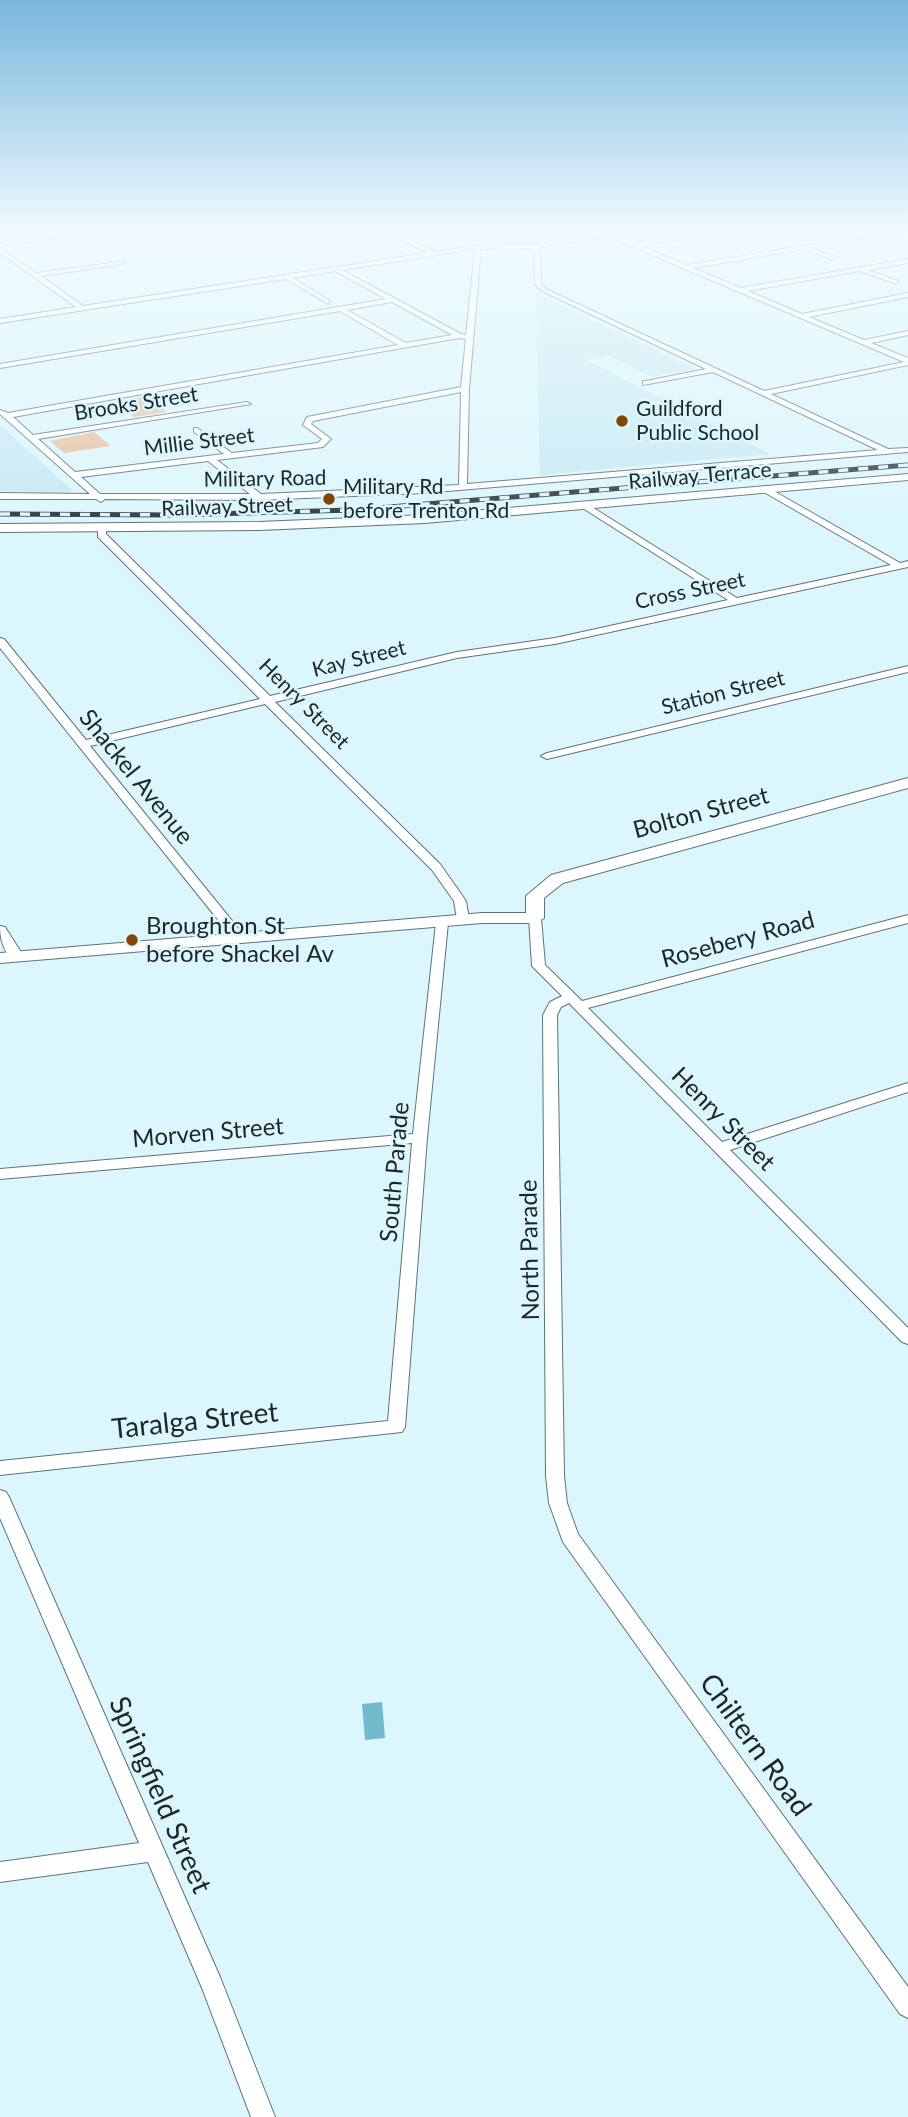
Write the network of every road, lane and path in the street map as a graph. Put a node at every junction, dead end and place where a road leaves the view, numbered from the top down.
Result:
1 (217, 330) edge
2 (377, 330) edge
3 (448, 330) edge
4 (472, 330) edge
5 (630, 330) edge
6 (834, 330) edge
7 (908, 333) edge
8 (459, 336) junction
9 (471, 337) junction
10 (863, 342) junction
11 (405, 346) junction
12 (908, 362) edge
13 (0, 366) edge
14 (714, 370) junction
15 (646, 383) dead end
16 (465, 389) junction
17 (763, 393) junction
18 (247, 404) dead end
19 (4, 413) edge
20 (197, 430) dead end
21 (31, 438) junction
22 (908, 450) edge
23 (886, 451) junction
24 (231, 456) junction
25 (210, 459) junction
26 (73, 475) junction
27 (908, 477) edge
28 (463, 487) junction
29 (765, 489) junction
30 (0, 496) edge
31 (259, 497) junction
32 (101, 499) junction
33 (584, 505) junction
34 (496, 513) joint
35 (0, 528) edge
36 (102, 529) junction
37 (904, 565) edge
38 (735, 601) junction
39 (0, 641) edge
40 (479, 652) joint
41 (908, 668) edge
42 (271, 700) junction
43 (84, 744) junction
44 (547, 756) dead end
45 (908, 783) edge
46 (535, 918) junction
47 (463, 919) junction
48 (908, 919) edge
49 (442, 923) junction
50 (0, 930) edge
51 (240, 938) junction
52 (8, 957) edge
53 (575, 1002) junction
54 (908, 1087) edge
55 (419, 1138) junction
56 (719, 1148) junction
57 (0, 1174) edge
58 (908, 1338) edge
59 (396, 1427) joint
60 (0, 1468) edge
61 (0, 1497) edge
62 (561, 1514) joint
63 (153, 1851) junction
64 (0, 1872) edge
65 (908, 2006) edge
66 (263, 2117) edge

1 - 13 street
2 - 11 street
3 - 8 street
4 - 9 street
5 - 14 street
6 - 10 street
7 - 10 street
8 - 9 street
8 - 11 street
9 - 16 street
10 - 12 street
11 - 19 street
12 - 17 street
14 - 15 street
14 - 17 street
16 - 24 street, Millie Street
16 - 28 street
17 - 23 street
18 - 21 street, Brooks Street
19 - 21 street
20 - 24 street
21 - 26 street
22 - 23 street, Military Road
23 - 28 street, Military Road
24 - 25 street, Millie Street
25 - 26 street, Millie Street
25 - 31 street
26 - 32 street
27 - 29 main road, Railway Terrace
28 - 31 street, Military Road
29 - 33 main road, Railway Terrace
29 - 37 street
30 - 32 street, Military Road
31 - 32 street, Military Road
33 - 34 main road, Railway Terrace
33 - 38 street
34 - 36 main road, Railway Street
35 - 36 main road, Railway Street
36 - 42 street, Henry Street
37 - 38 street, Cross Street
38 - 40 street, Cross Street
39 - 43 street, Shackel Avenue
40 - 42 street, Kay Street
41 - 44 street, Station Street
42 - 43 street, Kay Street
42 - 47 street, Henry Street
43 - 51 street, Shackel Avenue
45 - 46 main road, Bolton Street
46 - 47 main road
46 - 53 street, Henry Street
47 - 49 main road
48 - 53 street, Rosebery Road
49 - 51 main road
49 - 55 street, South Parade
50 - 52 street
51 - 52 main road
53 - 56 street, Henry Street
53 - 62 street, North Parade
54 - 56 street
55 - 57 street, Morven Street
55 - 59 street, South Parade
56 - 58 street, Henry Street
59 - 60 street, Taralga Street
61 - 63 street, Springfield Street
62 - 65 street, Chiltern Road
63 - 64 street
63 - 66 street, Springfield Street

